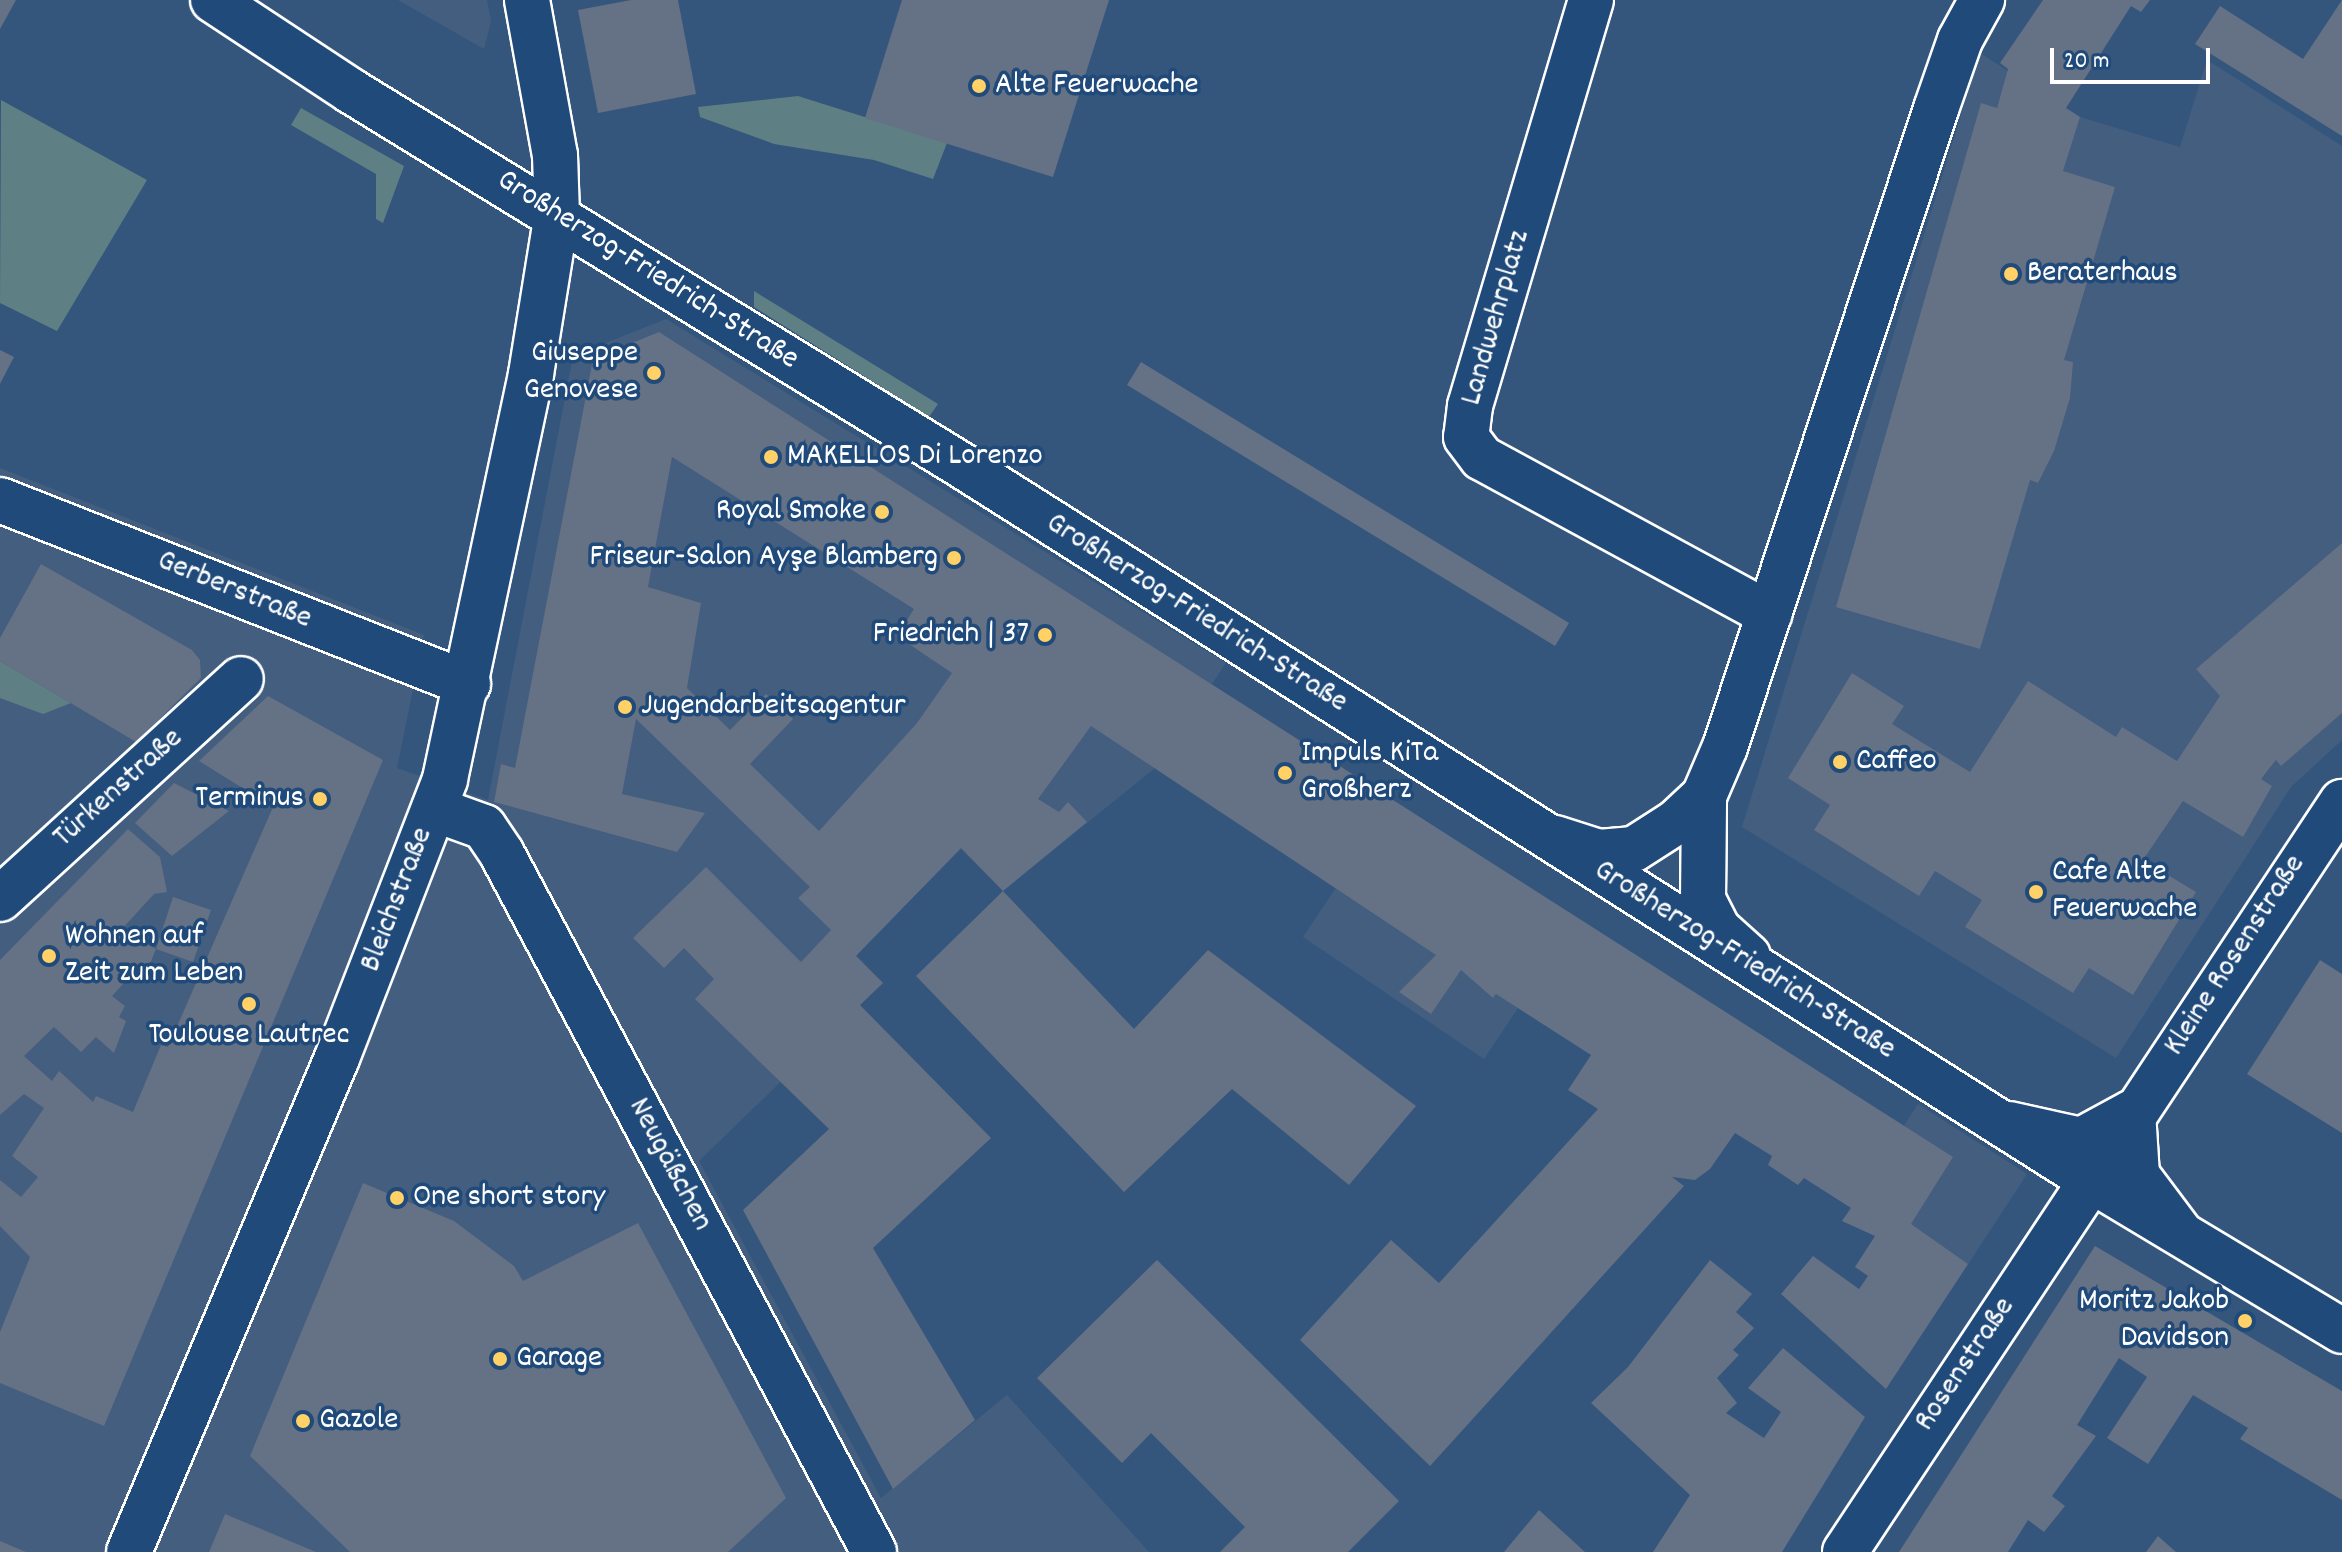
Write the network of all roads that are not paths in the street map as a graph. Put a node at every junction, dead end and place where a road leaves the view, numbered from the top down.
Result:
1 (213, 0) edge
2 (527, 0) edge
3 (1591, 0) edge
4 (1982, 0) edge
5 (557, 214) junction
6 (0, 500) edge
7 (1769, 614) junction
8 (241, 679) dead end
9 (468, 684) junction
10 (1704, 796) junction
11 (2342, 802) edge
12 (434, 809) junction
13 (1543, 835) junction
14 (0, 899) edge
15 (1767, 974) junction
16 (2133, 1112) junction
17 (1998, 1121) junction
18 (2089, 1179) junction
19 (2188, 1240) junction
20 (2342, 1331) edge
21 (129, 1552) edge
22 (874, 1552) edge
23 (1845, 1552) edge

1 - 5 street, Großherzog-Friedrich-Straße
2 - 5 street, Bleichstraße
3 - 7 street, Landwehrplatz
4 - 7 street
5 - 9 street, Bleichstraße
5 - 13 street, Großherzog-Friedrich-Straße
6 - 9 street, Gerberstraße
7 - 10 street
8 - 14 street, Türkenstraße
9 - 12 street, Bleichstraße
10 - 13 street
10 - 15 street
11 - 16 street, Kleine Rosenstraße
12 - 21 street, Bleichstraße
12 - 22 street, Neugäßchen
13 - 15 street, Großherzog-Friedrich-Straße
15 - 17 street, Großherzog-Friedrich-Straße
16 - 17 street, Kleine Rosenstraße
16 - 18 street, Kleine Rosenstraße
16 - 19 street
17 - 18 street, Großherzog-Friedrich-Straße
18 - 19 street, Großherzog-Friedrich-Straße
18 - 23 street, Rosenstraße
19 - 20 street, Großherzog-Friedrich-Straße

